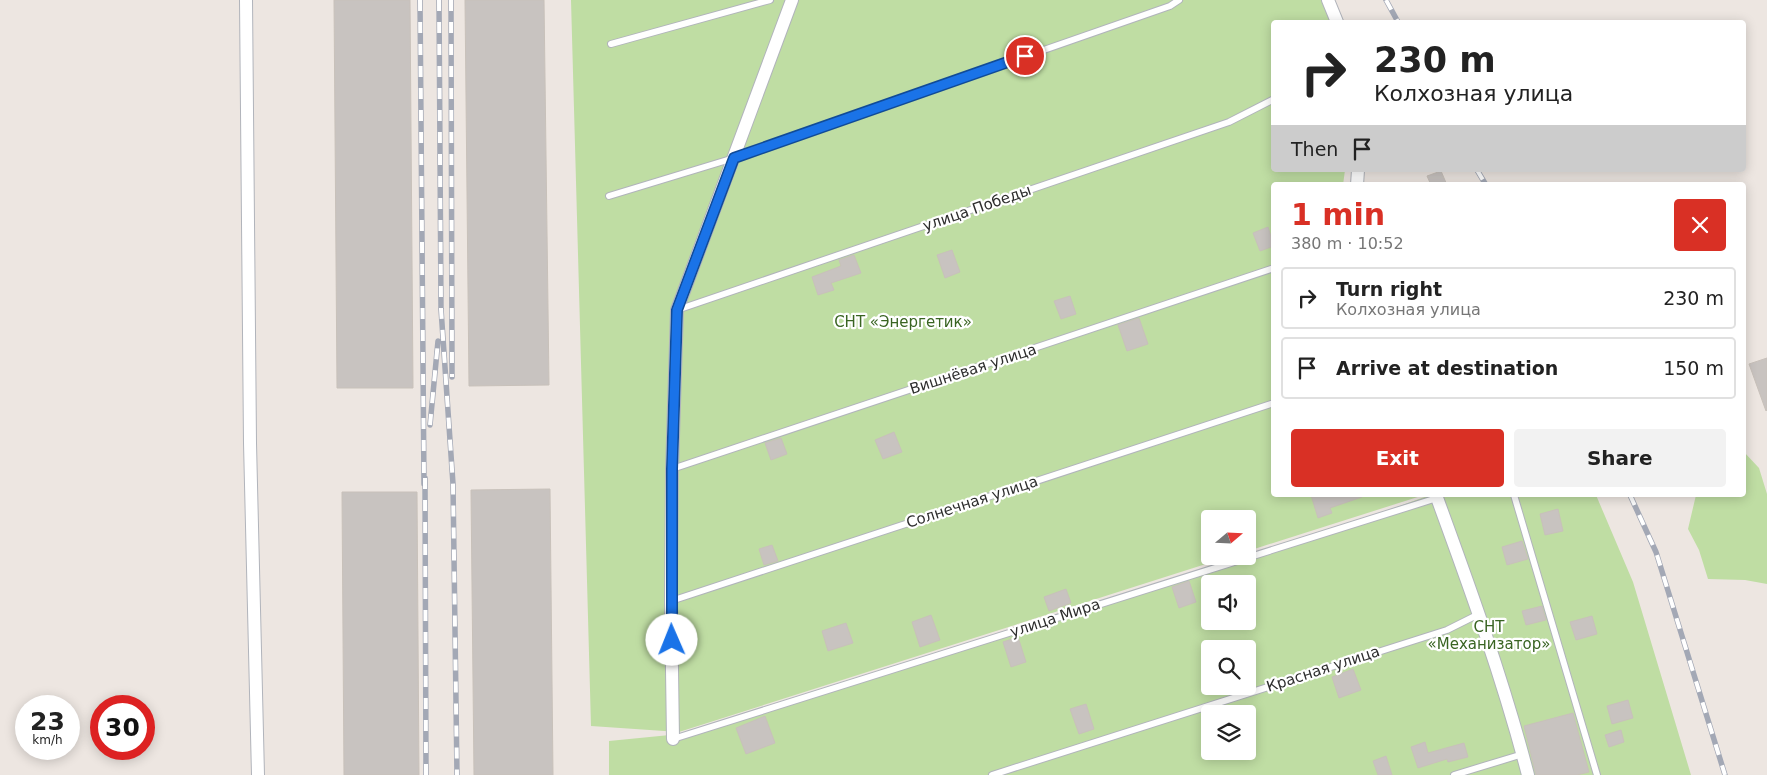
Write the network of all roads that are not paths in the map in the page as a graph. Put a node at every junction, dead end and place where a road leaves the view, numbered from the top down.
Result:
1 (246, 0) edge
2 (770, 0) edge
3 (792, 0) edge
4 (1179, 0) edge
5 (1328, 0) edge
6 (1336, 20) edge
7 (611, 44) dead end
8 (1271, 101) edge
9 (734, 158) junction
10 (609, 196) dead end
11 (1271, 269) edge
12 (677, 310) junction
13 (1271, 404) edge
14 (672, 469) junction
15 (1434, 497) edge
16 (1437, 497) edge
17 (1515, 497) edge
18 (671, 601) junction
19 (1480, 614) junction
20 (674, 739) joint
21 (1523, 754) junction
22 (258, 775) edge
23 (992, 775) edge
24 (1454, 775) edge
25 (1528, 775) edge
26 (1597, 775) edge

1 - 22 street
2 - 7 lane
3 - 9 street
4 - 9 lane
5 - 6 street
8 - 12 lane, улица Победы
9 - 10 lane
9 - 12 street
11 - 14 lane, Вишнёвая улица
12 - 14 street
13 - 18 lane, Солнечная улица
14 - 18 street
15 - 20 lane, улица Мира
16 - 19 street
17 - 26 lane
18 - 20 street
19 - 21 street
19 - 23 lane, Красная улица
21 - 24 lane
21 - 25 street

